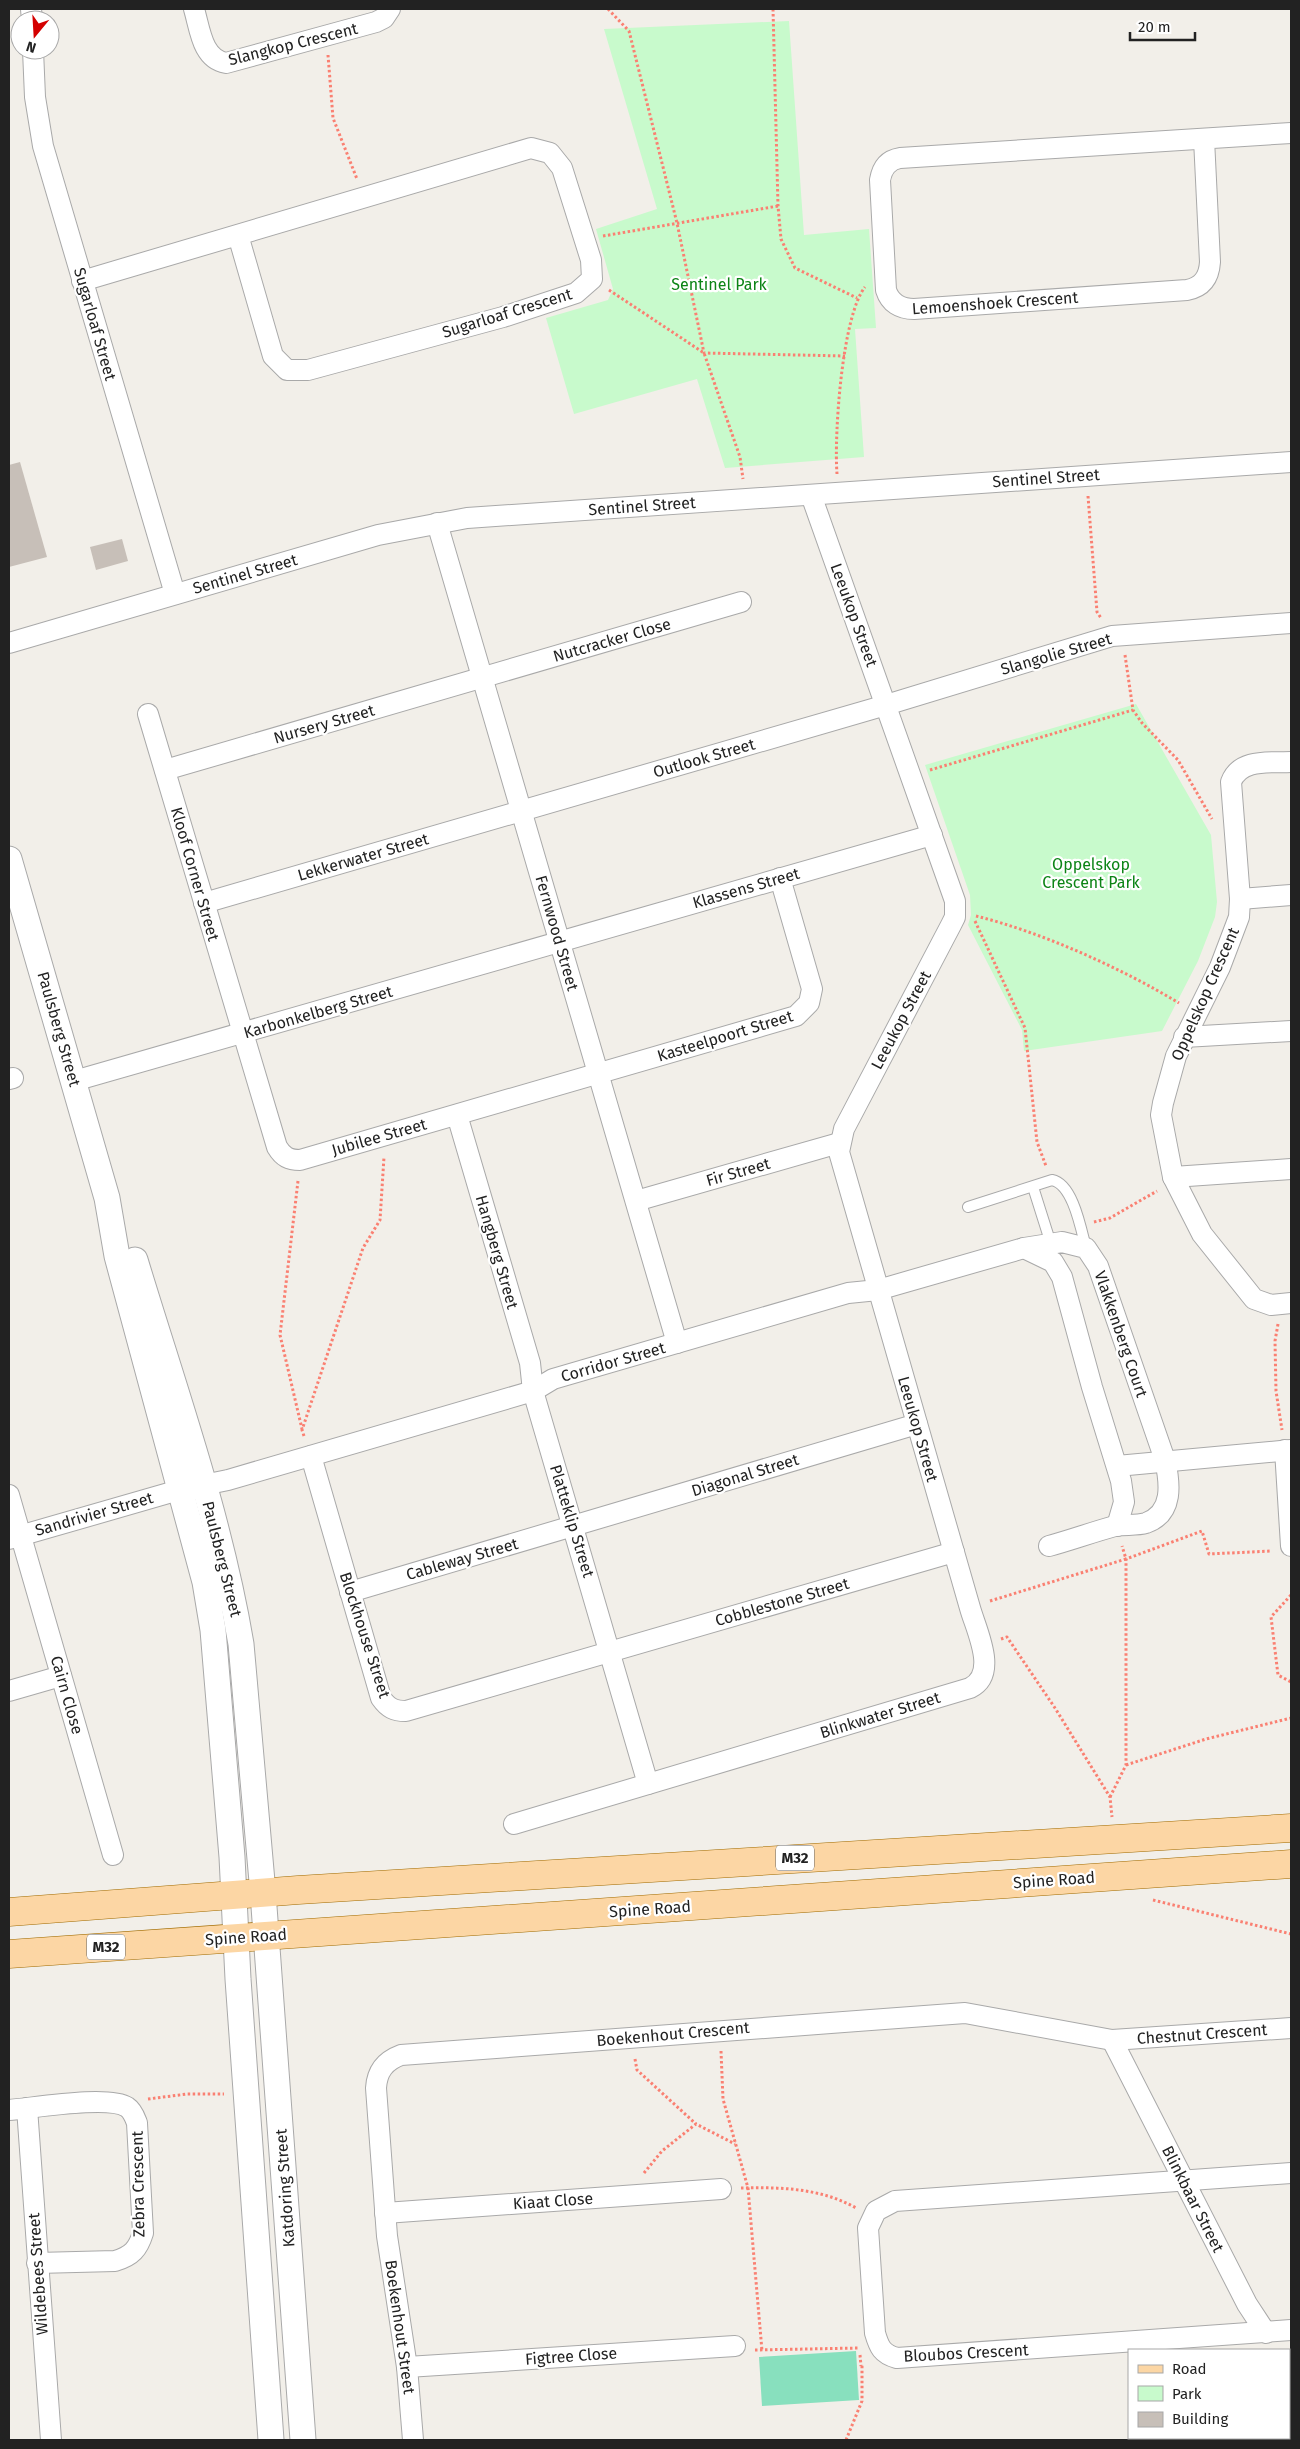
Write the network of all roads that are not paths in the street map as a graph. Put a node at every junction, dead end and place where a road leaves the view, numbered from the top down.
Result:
1 (194, 9) edge
2 (390, 9) edge
3 (33, 60) edge
4 (1291, 133) edge
5 (1204, 139) junction
6 (238, 235) junction
7 (82, 281) junction
8 (1291, 462) edge
9 (811, 494) junction
10 (437, 522) junction
11 (175, 594) junction
12 (741, 602) dead end
13 (1291, 624) edge
14 (9, 643) edge
15 (483, 678) junction
16 (886, 705) junction
17 (148, 714) dead end
18 (1291, 762) edge
19 (165, 770) junction
20 (522, 810) junction
21 (932, 835) junction
22 (9, 860) edge
23 (780, 878) junction
24 (1291, 895) edge
25 (1240, 899) junction
26 (204, 903) junction
27 (560, 941) junction
28 (1291, 1031) edge
29 (243, 1034) junction
30 (1184, 1037) junction
31 (599, 1074) junction
32 (74, 1081) junction
33 (457, 1115) junction
34 (839, 1143) junction
35 (1291, 1169) edge
36 (1173, 1177) junction
37 (1033, 1187) junction
38 (107, 1198) junction
39 (636, 1201) junction
40 (968, 1207) dead end
41 (1051, 1244) junction
42 (1024, 1248) junction
43 (1086, 1248) junction
44 (878, 1290) junction
45 (1286, 1304) edge
46 (677, 1343) junction
47 (533, 1391) junction
48 (917, 1424) junction
49 (1288, 1450) edge
50 (310, 1456) junction
51 (1165, 1460) junction
52 (1117, 1466) junction
53 (204, 1486) junction
54 (179, 1490) junction
55 (9, 1495) edge
56 (574, 1526) junction
57 (1117, 1526) junction
58 (15, 1537) edge
59 (1049, 1546) dead end
60 (1282, 1549) edge
61 (954, 1552) junction
62 (350, 1592) junction
63 (611, 1652) junction
64 (61, 1676) junction
65 (9, 1691) edge
66 (648, 1784) junction
67 (514, 1824) dead end
68 (1291, 1828) edge
69 (113, 1855) dead end
70 (1291, 1864) edge
71 (264, 1893) junction
72 (234, 1895) junction
73 (9, 1912) edge
74 (266, 1935) junction
75 (237, 1938) junction
76 (9, 1954) edge
77 (1291, 2028) edge
78 (1112, 2040) junction
79 (18, 2109) edge
80 (1291, 2173) edge
81 (1184, 2180) junction
82 (721, 2189) road end
83 (385, 2213) junction
84 (37, 2263) junction
85 (1291, 2330) edge
86 (1266, 2333) junction
87 (735, 2346) dead end
88 (407, 2367) junction
89 (51, 2440) edge
90 (271, 2440) edge
91 (303, 2440) edge
92 (413, 2440) edge

1 - 2 street, Slangkop Crescent
3 - 7 street, Sugarloaf Street
4 - 5 street, Lemoenshoek Crescent
5 - 5 street, Lemoenshoek Crescent
6 - 6 street, Sugarloaf Crescent
6 - 7 street, Sugarloaf Crescent
7 - 11 street, Sugarloaf Street
8 - 9 street, Sentinel Street
9 - 10 street, Sentinel Street
9 - 16 street, Leeukop Street
10 - 11 street, Sentinel Street
10 - 15 street, Fernwood Street
11 - 14 street, Sentinel Street
12 - 15 street, Nutcracker Close
13 - 16 street, Slangolie Street
15 - 19 street, Nursery Street
15 - 20 street, Fernwood Street
16 - 20 street, Outlook Street
16 - 21 street, Leeukop Street
17 - 19 street, Kloof Corner Street
18 - 25 street, Oppelskop Crescent
19 - 26 street, Kloof Corner Street
20 - 26 street, Lekkerwater Street
20 - 27 street, Fernwood Street
21 - 23 street, Klassens Street
21 - 34 street, Leeukop Street
22 - 32 street, Paulsberg Street
23 - 27 street, Klassens Street
23 - 31 street, Kasteelpoort Street
24 - 25 street
25 - 30 street, Oppelskop Crescent
26 - 29 street, Kloof Corner Street
27 - 29 street, Karbonkelberg Street
27 - 31 street, Fernwood Street
28 - 30 street
29 - 32 street, Karbonkelberg Street
29 - 33 street, Jubilee Street
30 - 36 street, Oppelskop Crescent
31 - 33 street, Jubilee Street
31 - 39 street, Fernwood Street
32 - 38 street, Paulsberg Street
33 - 47 street, Hangberg Street
34 - 39 street, Fir Street
34 - 44 street, Leeukop Street
35 - 36 street
36 - 45 street, Oppelskop Crescent
37 - 40 lane
37 - 41 lane
37 - 43 lane
38 - 53 street, Paulsberg Street
38 - 54 street, Paulsberg Street
39 - 46 street, Fernwood Street
41 - 42 street
41 - 43 street
42 - 44 street, Corridor Street
42 - 52 street
43 - 51 street, Vlakkenberg Court
44 - 46 street, Corridor Street
44 - 48 street, Leeukop Street
46 - 47 street, Corridor Street
47 - 50 street, Corridor Street
47 - 56 street, Platteklip Street
48 - 56 street, Diagonal Street
48 - 61 street, Leeukop Street
49 - 51 street
49 - 60 street
50 - 53 street, Corridor Street
50 - 62 street, Blockhouse Street
51 - 52 street
51 - 57 street, Vlakkenberg Court
52 - 57 street
53 - 54 street, Sandrivier Street
53 - 71 street, Paulsberg Street
54 - 58 street, Sandrivier Street
54 - 72 street, Paulsberg Street
55 - 58 street, Cairn Close
56 - 62 street, Cableway Street
56 - 63 street, Platteklip Street
57 - 59 street, Vlakkenberg Court
58 - 64 street, Cairn Close
61 - 63 street, Cobblestone Street
61 - 66 street, Blinkwater Street
62 - 63 street, Blockhouse Street
63 - 66 street
64 - 65 street
64 - 69 street, Cairn Close
66 - 67 street, Blinkwater Street
68 - 71 main road, M32
70 - 74 main road, Spine Road / M32
71 - 72 main road, M32
71 - 74 street, Paulsberg Street
72 - 73 main road, M32
72 - 75 street, Paulsberg Street
74 - 75 main road, Spine Road / M32
74 - 91 street, Katdoring Street
75 - 76 main road, Spine Road / M32
75 - 90 street, Katdoring Street
77 - 78 street, Chestnut Crescent
78 - 81 street, Blinkbaar Street
78 - 83 street, Boekenhout Crescent
79 - 84 street, Wildebees Street
79 - 84 street, Zebra Crescent
80 - 81 street
81 - 86 street, Blinkbaar Street
81 - 86 street, Bloubos Crescent
82 - 83 street, Kiaat Close
83 - 88 street, Boekenhout Street
84 - 89 street, Wildebees Street
85 - 86 street
87 - 88 street, Figtree Close
88 - 92 street, Boekenhout Street

